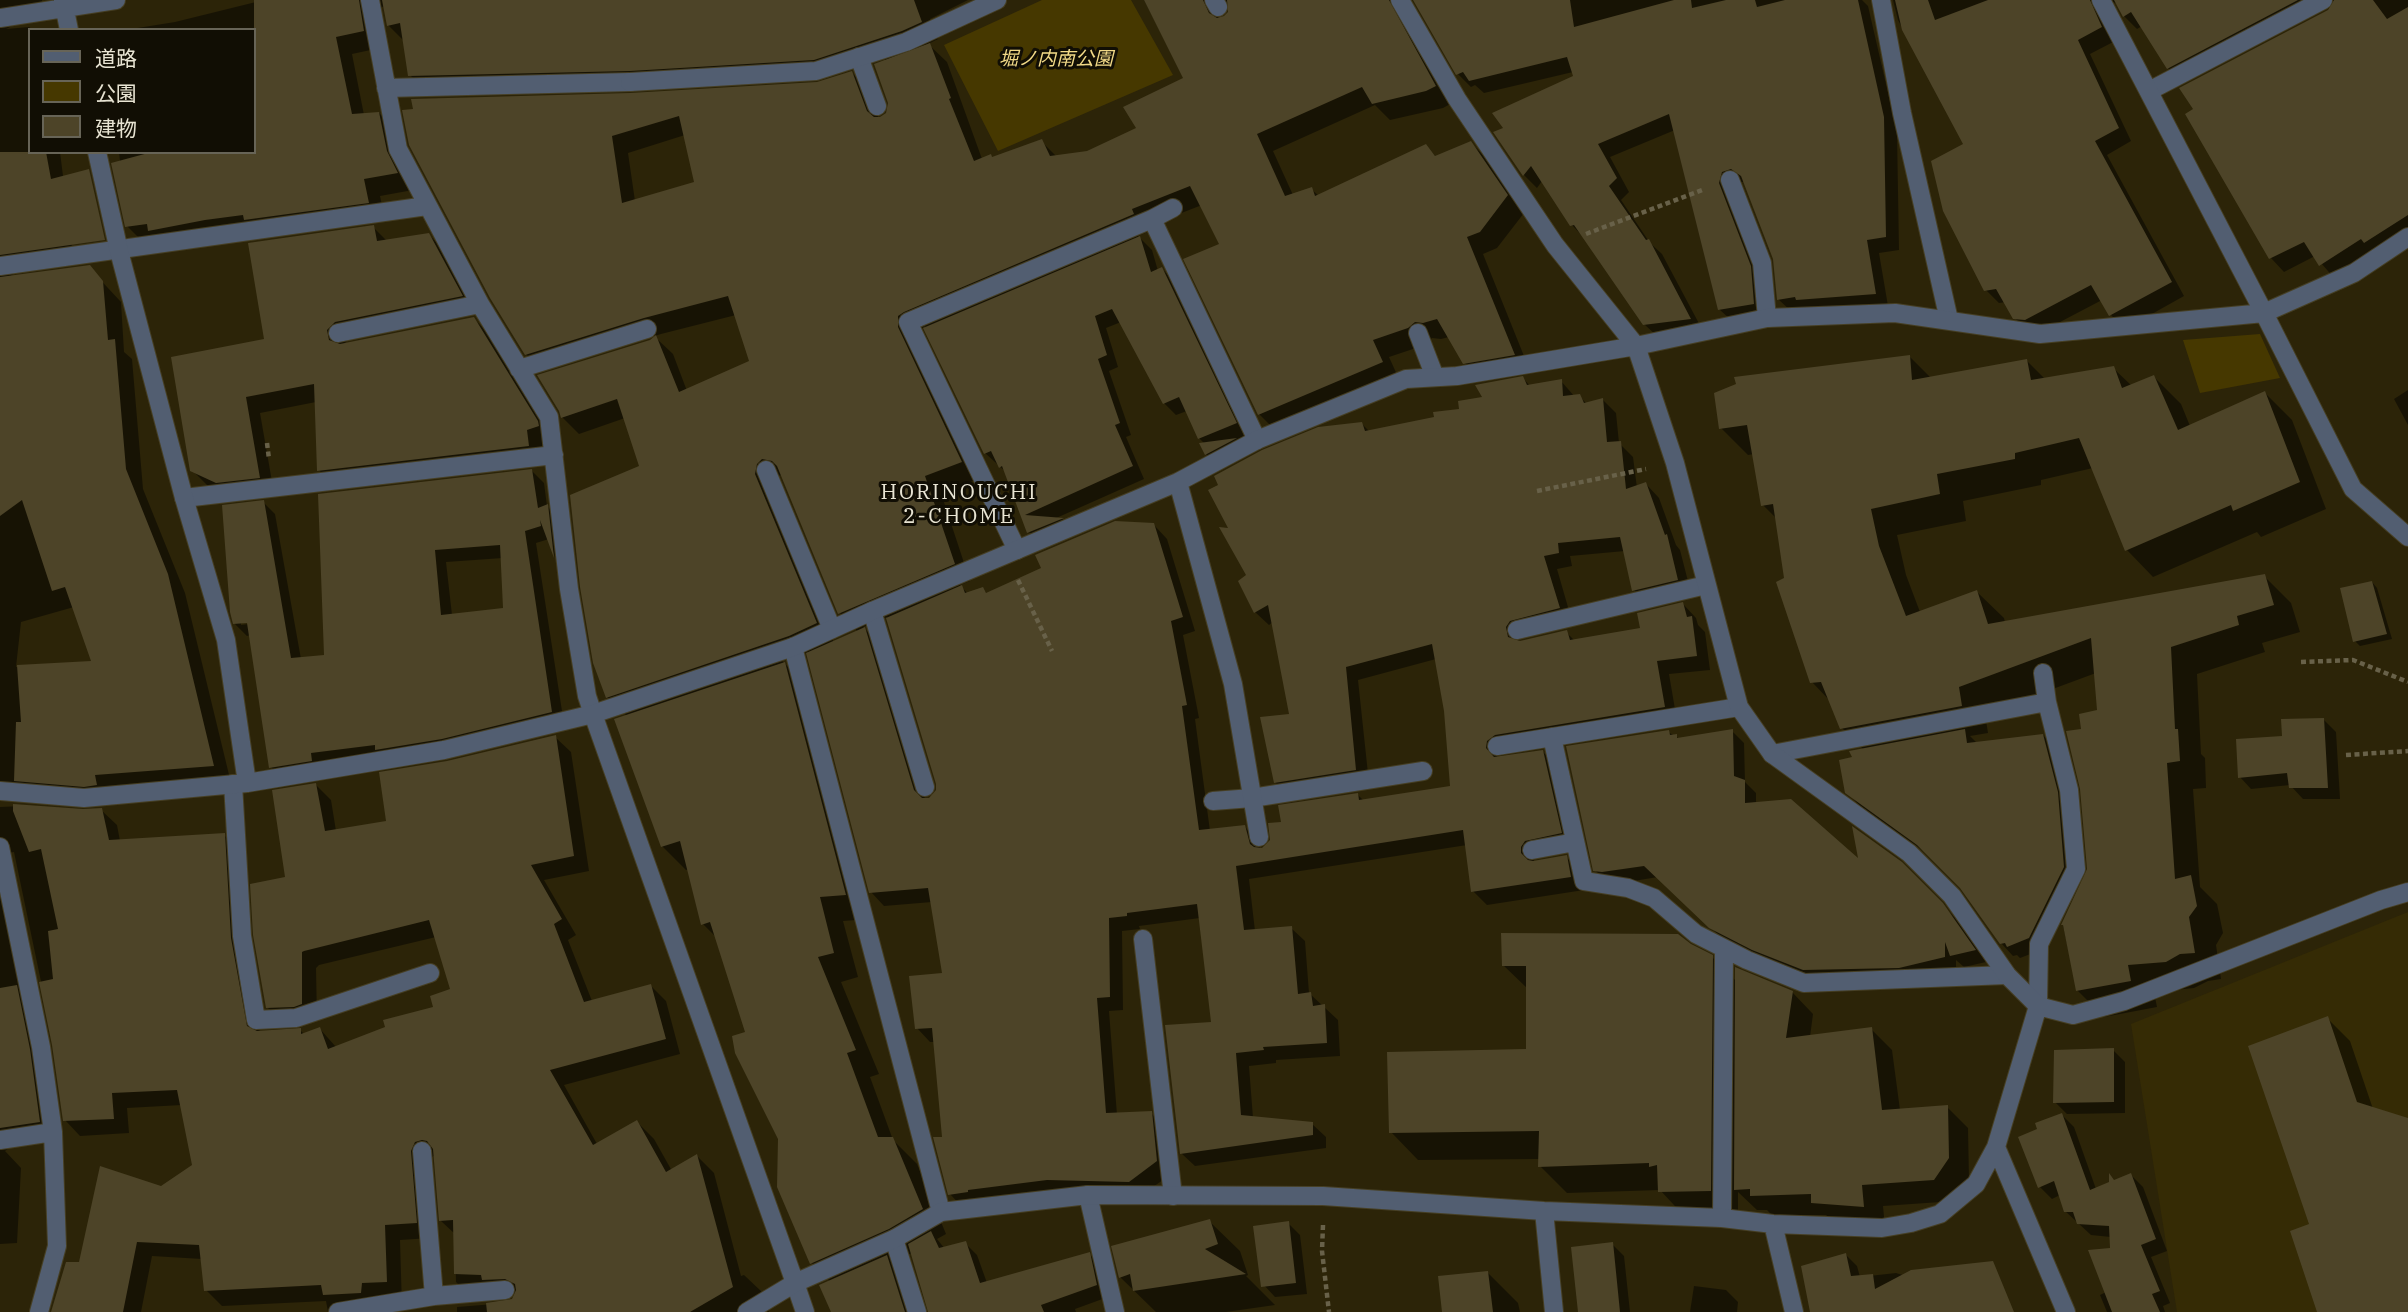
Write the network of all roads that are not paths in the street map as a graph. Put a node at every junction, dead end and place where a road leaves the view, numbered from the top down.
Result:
1 (116, 0) edge
2 (370, 0) edge
3 (997, 0) edge
4 (1400, 0) edge
5 (1881, 0) edge
6 (2101, 0) edge
7 (2323, 0) edge
8 (64, 5) edge
9 (0, 18) edge
10 (69, 28) edge
11 (859, 57) junction
12 (386, 88) junction
13 (2148, 91) junction
14 (877, 106) dead end
15 (97, 154) edge
16 (1730, 180) road end
17 (427, 206) junction
18 (1173, 208) dead end
19 (1152, 219) junction
20 (2408, 237) edge
21 (119, 251) junction
22 (0, 266) edge
23 (480, 304) junction
24 (2264, 313) junction
25 (1768, 318) junction
26 (1948, 320) junction
27 (647, 329) dead end
28 (338, 333) dead end
29 (1418, 333) dead end
30 (1636, 346) junction
31 (519, 369) junction
32 (1435, 377) junction
33 (1257, 440) junction
34 (554, 456) junction
35 (766, 470) dead end
36 (1178, 482) junction
37 (184, 498) junction
38 (2408, 537) edge
39 (1011, 552) junction
40 (1706, 585) junction
41 (872, 611) junction
42 (832, 629) junction
43 (1517, 629) dead end
44 (793, 647) junction
45 (2043, 673) dead end
46 (2047, 702) junction
47 (1740, 707) junction
48 (593, 714) junction
49 (1552, 737) junction
50 (1497, 746) dead end
51 (1772, 754) junction
52 (1423, 771) dead end
53 (240, 784) junction
54 (925, 787) dead end
55 (0, 791) edge
56 (1252, 798) junction
57 (1213, 801) dead end
58 (1259, 837) dead end
59 (1575, 842) junction
60 (0, 847) edge
61 (1532, 850) dead end
62 (2408, 892) edge
63 (1143, 939) dead end
64 (1724, 948) junction
65 (430, 973) dead end
66 (2007, 975) junction
67 (2038, 1006) junction
68 (53, 1132) junction
69 (0, 1140) edge
70 (1996, 1147) junction
71 (422, 1151) dead end
72 (1088, 1195) junction
73 (1173, 1196) junction
74 (1544, 1211) junction
75 (941, 1212) junction
76 (1722, 1218) junction
77 (1773, 1224) junction
78 (894, 1239) junction
79 (795, 1283) junction
80 (505, 1290) dead end
81 (434, 1296) junction
82 (39, 1312) edge
83 (338, 1312) edge
84 (747, 1312) edge
85 (804, 1312) edge
86 (917, 1312) edge
87 (1115, 1312) edge
88 (1554, 1312) edge
89 (1794, 1312) edge
90 (2066, 1312) edge

1 - 8 street
2 - 12 street
3 - 11 street
4 - 30 street
5 - 26 street
6 - 13 street
7 - 13 street
8 - 9 street
8 - 10 street
11 - 12 street
11 - 14 street
12 - 17 street
13 - 24 street
15 - 21 street
16 - 25 street
17 - 21 street
17 - 23 street
18 - 19 street
19 - 33 street
19 - 39 street
20 - 24 street
21 - 22 street
21 - 37 street
23 - 28 street
23 - 31 street
24 - 26 street
24 - 38 street
25 - 26 street
25 - 30 street
27 - 31 street
29 - 32 street
30 - 32 street
30 - 40 street
31 - 34 street
32 - 33 street
33 - 36 street
34 - 37 street
34 - 48 street
35 - 42 street
36 - 39 street
36 - 56 street
37 - 53 street
39 - 41 street
40 - 43 street
40 - 47 street
41 - 42 street
41 - 54 street
42 - 44 street
44 - 48 street
44 - 75 street
45 - 46 street
46 - 51 street
46 - 67 street
47 - 49 street
47 - 51 street
48 - 53 street
48 - 79 street
49 - 50 street
49 - 59 street
51 - 66 street
52 - 56 street
53 - 55 street
53 - 65 street
56 - 57 street
56 - 58 street
59 - 61 street
59 - 64 street
60 - 68 street
62 - 67 street
63 - 73 street
64 - 66 street
64 - 76 street
66 - 67 street
67 - 70 street
68 - 69 street
68 - 82 street
70 - 77 street
70 - 90 street
71 - 81 street
72 - 73 street
72 - 75 street
72 - 87 street
73 - 74 street
74 - 76 street
74 - 88 street
75 - 78 street
76 - 77 street
77 - 89 street
78 - 79 street
78 - 86 street
79 - 84 street
79 - 85 street
80 - 81 street
81 - 83 street

